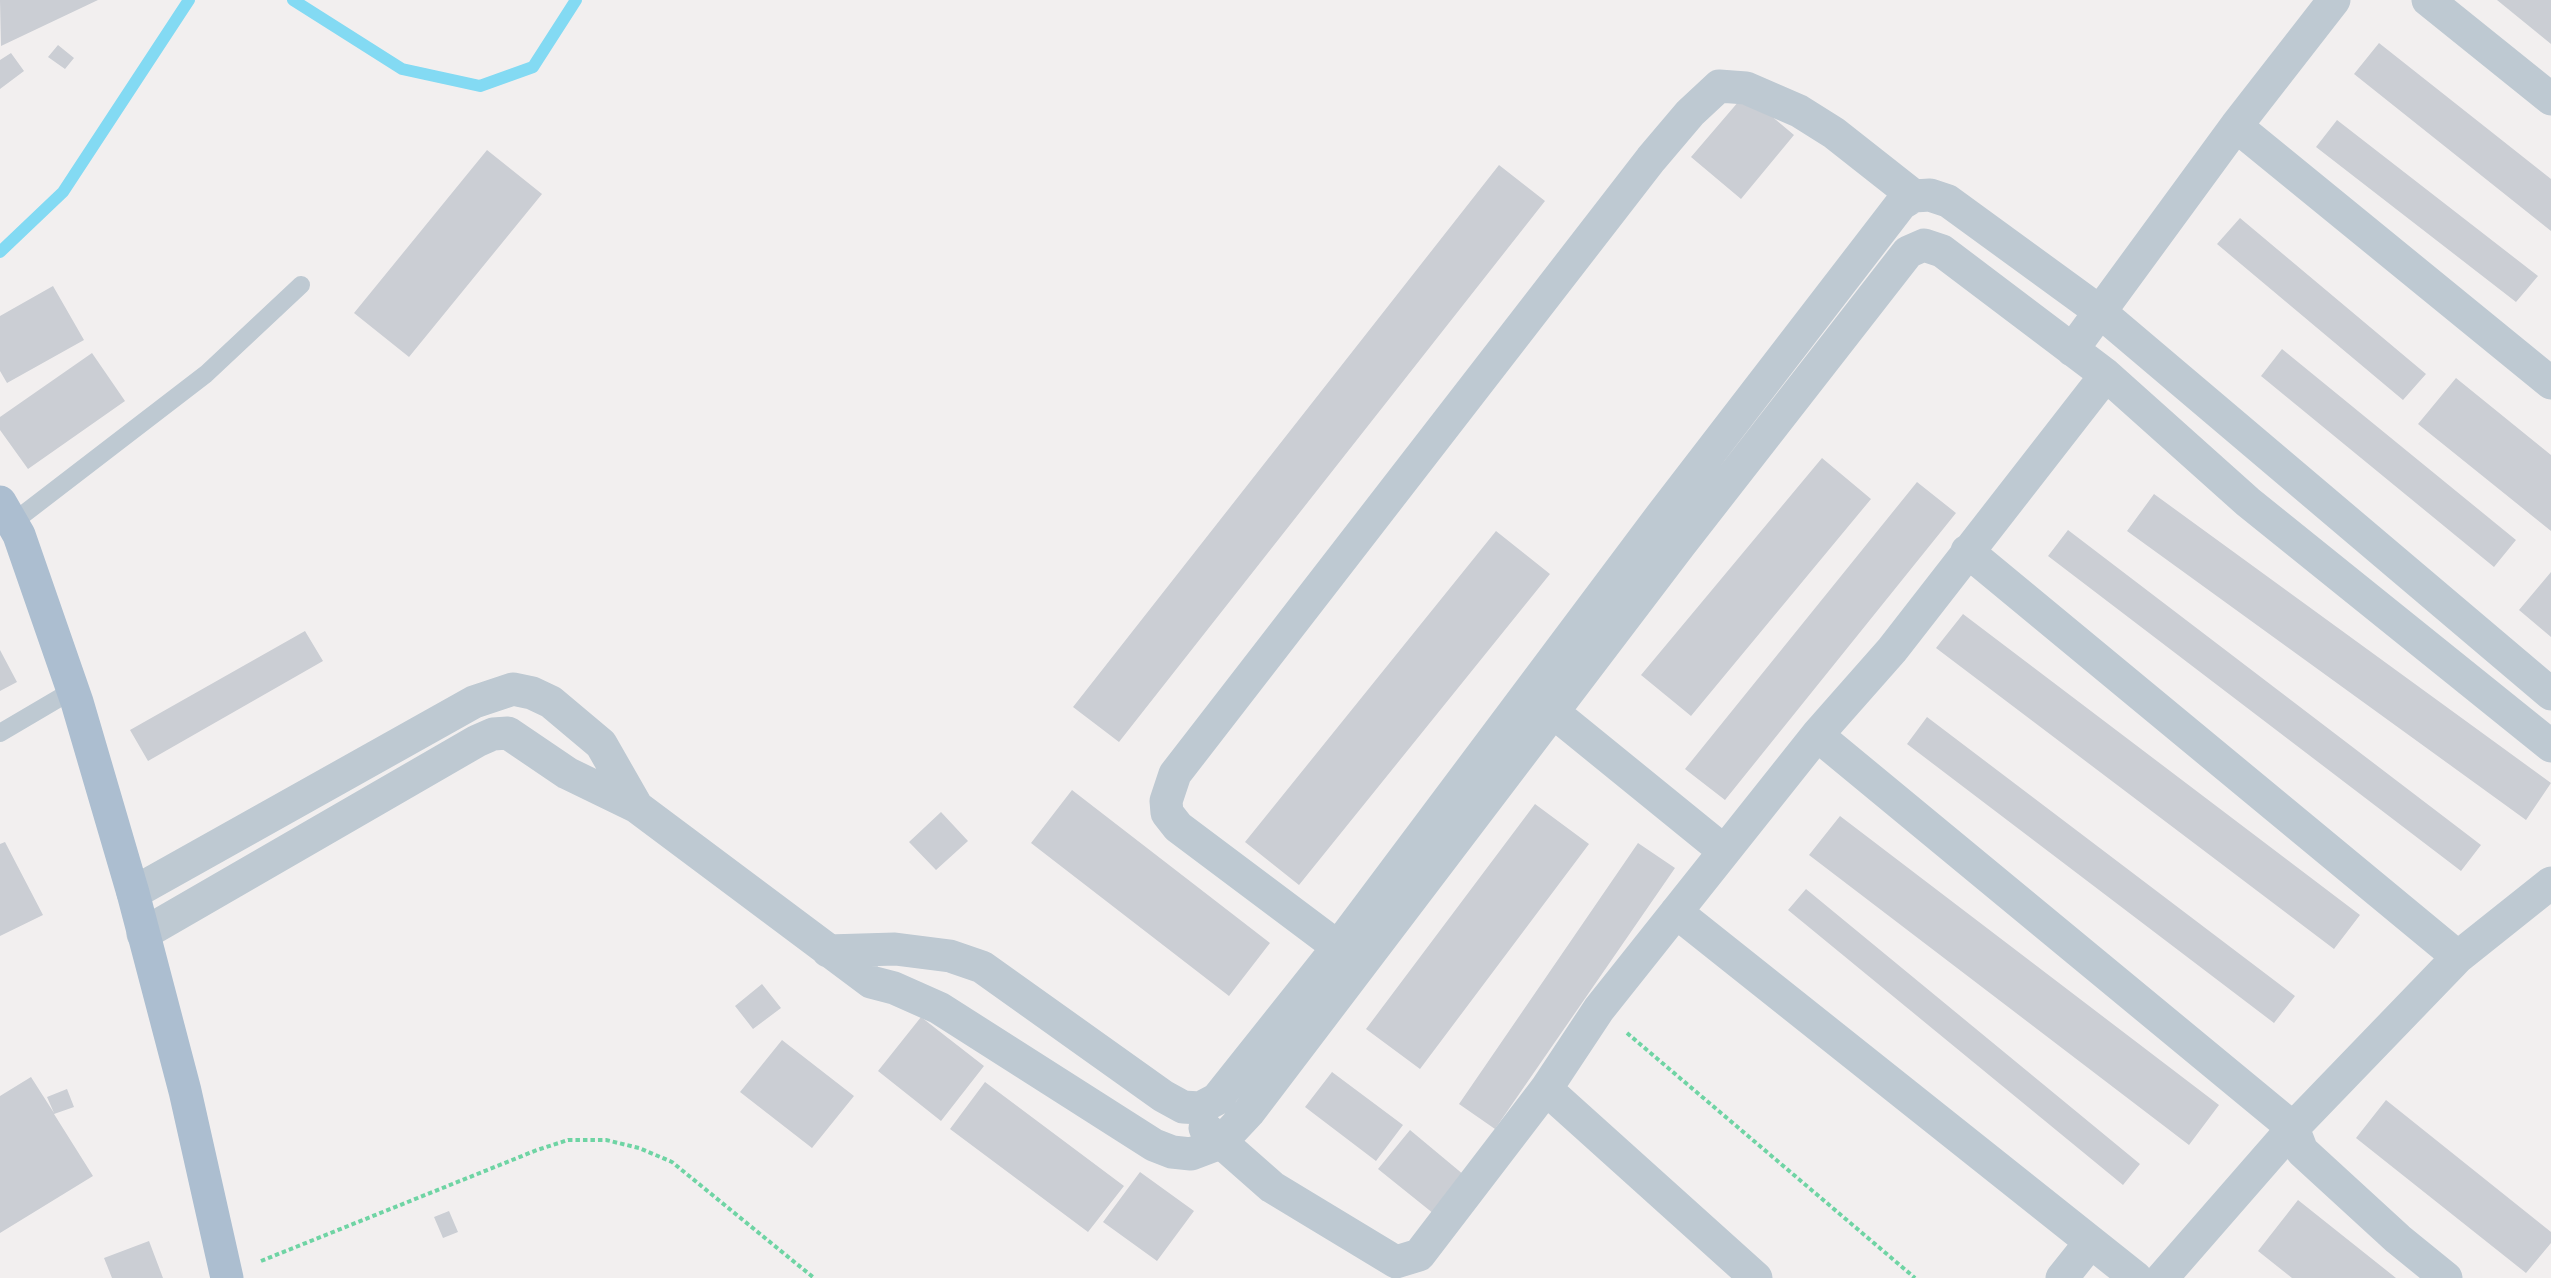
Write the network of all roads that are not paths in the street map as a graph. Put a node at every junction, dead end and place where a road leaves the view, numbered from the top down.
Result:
1 (2334, 0) edge
2 (2428, 0) edge
3 (2551, 99) edge
4 (2236, 126) junction
5 (1914, 196) junction
6 (301, 285) dead end
7 (2099, 311) junction
8 (2072, 350) junction
9 (2106, 375) junction
10 (2551, 383) edge
11 (6, 512) edge
12 (1967, 551) junction
13 (73, 690) junction
14 (1528, 693) junction
15 (2551, 694) edge
16 (1555, 712) junction
17 (0, 733) edge
18 (1818, 735) junction
19 (601, 744) junction
20 (2551, 746) edge
21 (567, 773) junction
22 (637, 807) junction
23 (1724, 851) junction
24 (2551, 883) edge
25 (133, 893) junction
26 (1676, 912) junction
27 (143, 934) junction
28 (880, 947) junction
29 (1338, 947) junction
30 (828, 951) junction
31 (2458, 957) junction
32 (871, 982) junction
33 (1546, 1089) junction
34 (1182, 1107) junction
35 (2293, 1128) junction
36 (1220, 1143) junction
37 (2090, 1243) junction
38 (1406, 1270) edge
39 (227, 1276) edge
40 (1756, 1278) edge
41 (2062, 1278) edge
42 (2136, 1278) edge
43 (2162, 1278) edge
44 (2445, 1278) edge

1 - 4 street
2 - 3 street
4 - 7 street
4 - 10 street
5 - 7 street
5 - 14 street
5 - 29 street
6 - 11 lane
7 - 8 street
7 - 15 street
8 - 9 street
8 - 16 street
9 - 12 street
9 - 20 street
11 - 13 main road
12 - 18 street
12 - 31 street
13 - 17 lane
13 - 25 main road
14 - 16 street
14 - 29 street
16 - 23 street
16 - 36 street
18 - 23 street
18 - 35 street
19 - 21 street
19 - 22 street
19 - 25 street
21 - 22 street
21 - 27 street
22 - 30 street
23 - 26 street
24 - 31 street
25 - 27 main road
26 - 33 street
26 - 37 street
27 - 39 main road
28 - 30 street
28 - 32 street
28 - 34 street
29 - 34 street
30 - 32 street
31 - 35 street
32 - 36 street
33 - 38 street
33 - 40 street
34 - 36 street
35 - 43 street
35 - 44 street
36 - 38 street
37 - 41 street
37 - 42 street

